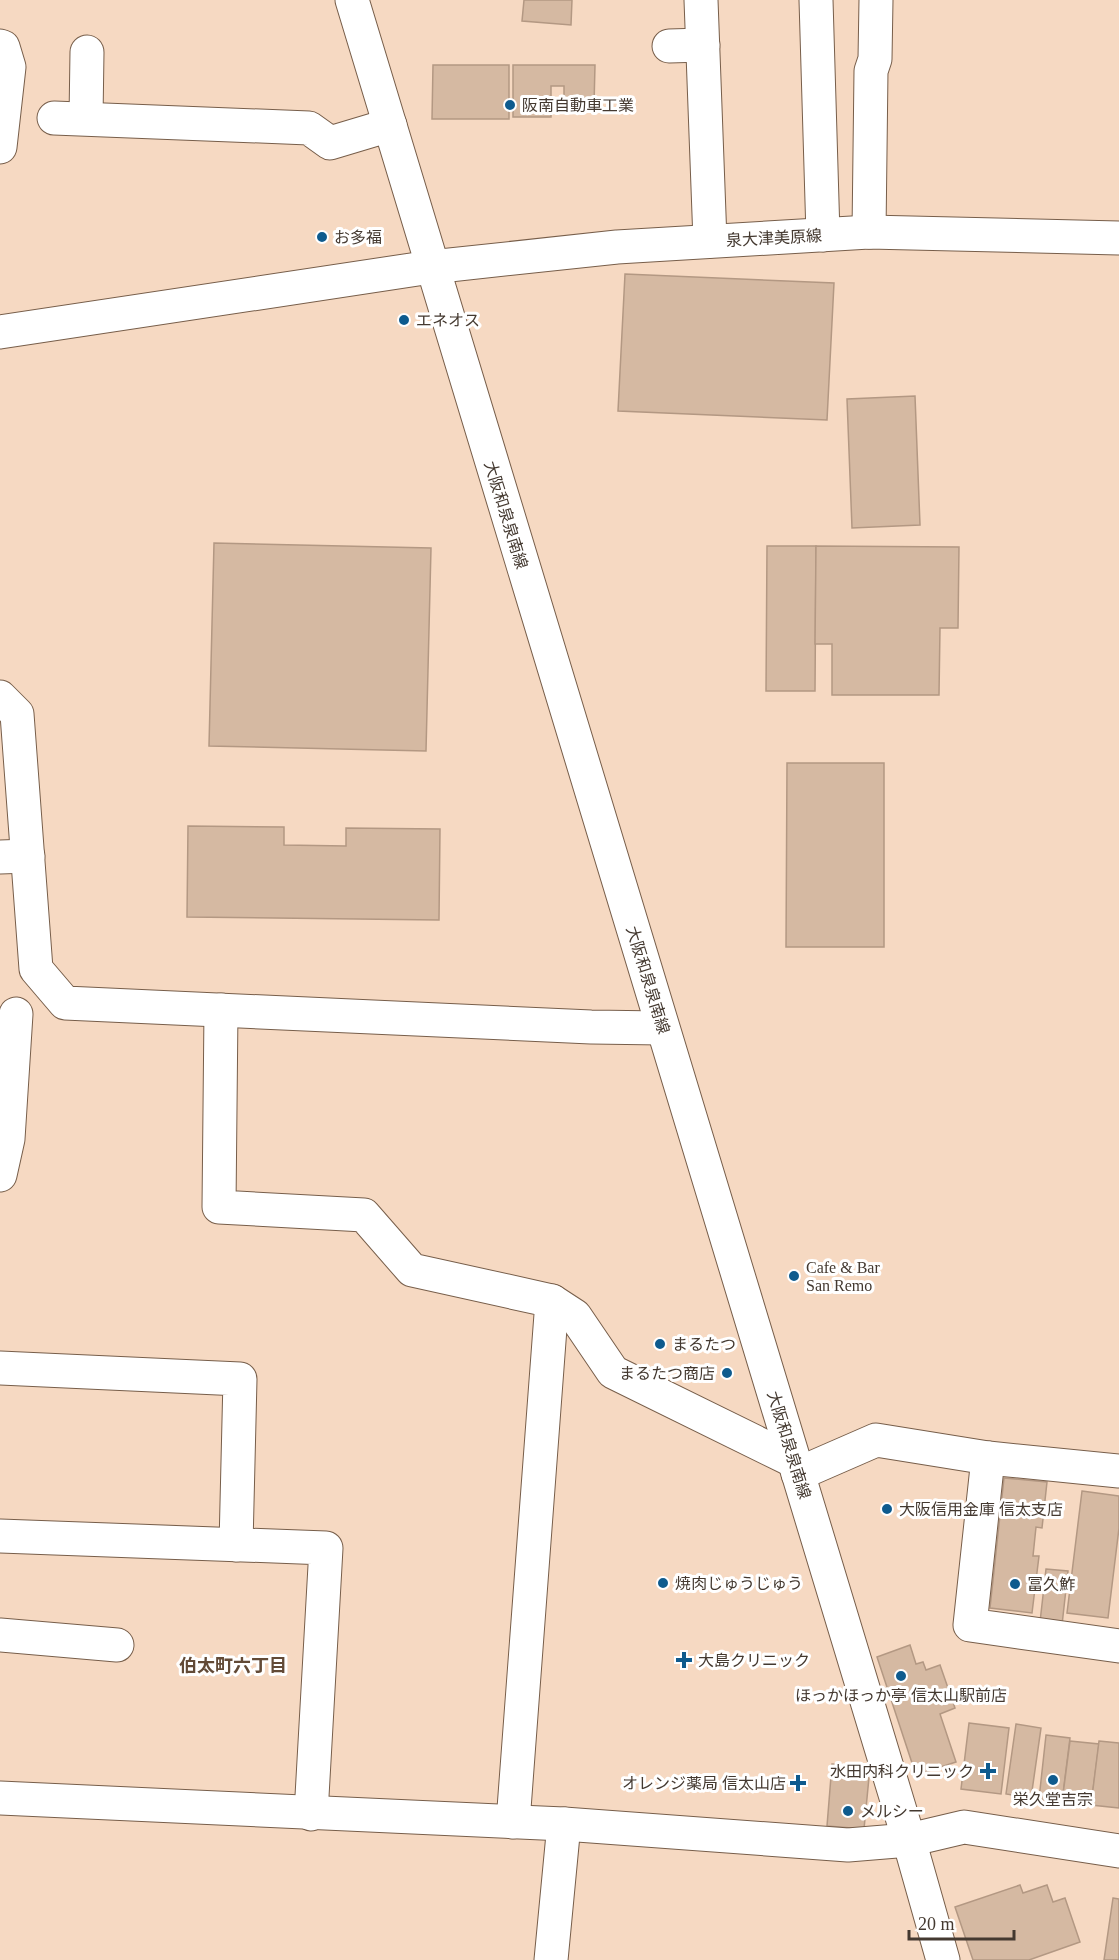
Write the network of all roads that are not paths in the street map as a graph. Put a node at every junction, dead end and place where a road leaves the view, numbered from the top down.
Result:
1 (352, 0) edge
2 (701, 0) edge
3 (816, 0) edge
4 (876, 0) edge
5 (703, 45) junction
6 (0, 46) edge
7 (669, 46) dead end
8 (87, 52) dead end
9 (54, 118) dead end
10 (86, 118) junction
11 (390, 125) junction
12 (0, 147) edge
13 (869, 232) junction
14 (823, 235) junction
15 (1119, 238) edge
16 (710, 241) junction
17 (431, 267) junction
18 (0, 332) edge
19 (0, 697) edge
20 (14, 856) edge
21 (48, 982) junction
22 (221, 1010) junction
23 (8, 1022) edge
24 (662, 1028) junction
25 (0, 1175) edge
26 (552, 1301) junction
27 (0, 1368) edge
28 (988, 1458) junction
29 (796, 1468) junction
30 (1119, 1471) edge
31 (0, 1536) edge
32 (236, 1545) junction
33 (0, 1635) edge
34 (117, 1645) dead end
35 (1119, 1646) edge
36 (0, 1798) edge
37 (311, 1814) junction
38 (513, 1822) junction
39 (564, 1824) junction
40 (909, 1840) junction
41 (1119, 1851) edge
42 (551, 1960) edge
43 (943, 1960) edge

1 - 11 street, 大阪和泉泉南線
2 - 5 street
3 - 14 street
4 - 13 street
5 - 7 street
5 - 16 street
6 - 12 street
8 - 10 street
9 - 10 street
10 - 11 street
11 - 17 street, 大阪和泉泉南線
13 - 14 street, 泉大津美原線
13 - 15 street, 泉大津美原線
14 - 16 street, 泉大津美原線
16 - 17 street, 泉大津美原線
17 - 18 street, 泉大津美原線
17 - 24 street, 大阪和泉泉南線
19 - 20 street
20 - 21 street
21 - 22 street
21 - 23 street
22 - 24 street
22 - 26 street
23 - 25 street
24 - 29 street, 大阪和泉泉南線
26 - 29 street
26 - 38 street
27 - 32 street
28 - 29 street
28 - 30 street
28 - 35 street
29 - 40 street, 大阪和泉泉南線
31 - 32 street
32 - 37 street
33 - 34 street
36 - 37 street
37 - 38 street
38 - 39 street
39 - 40 street
39 - 42 street
40 - 41 street
40 - 43 street, 大阪和泉泉南線

